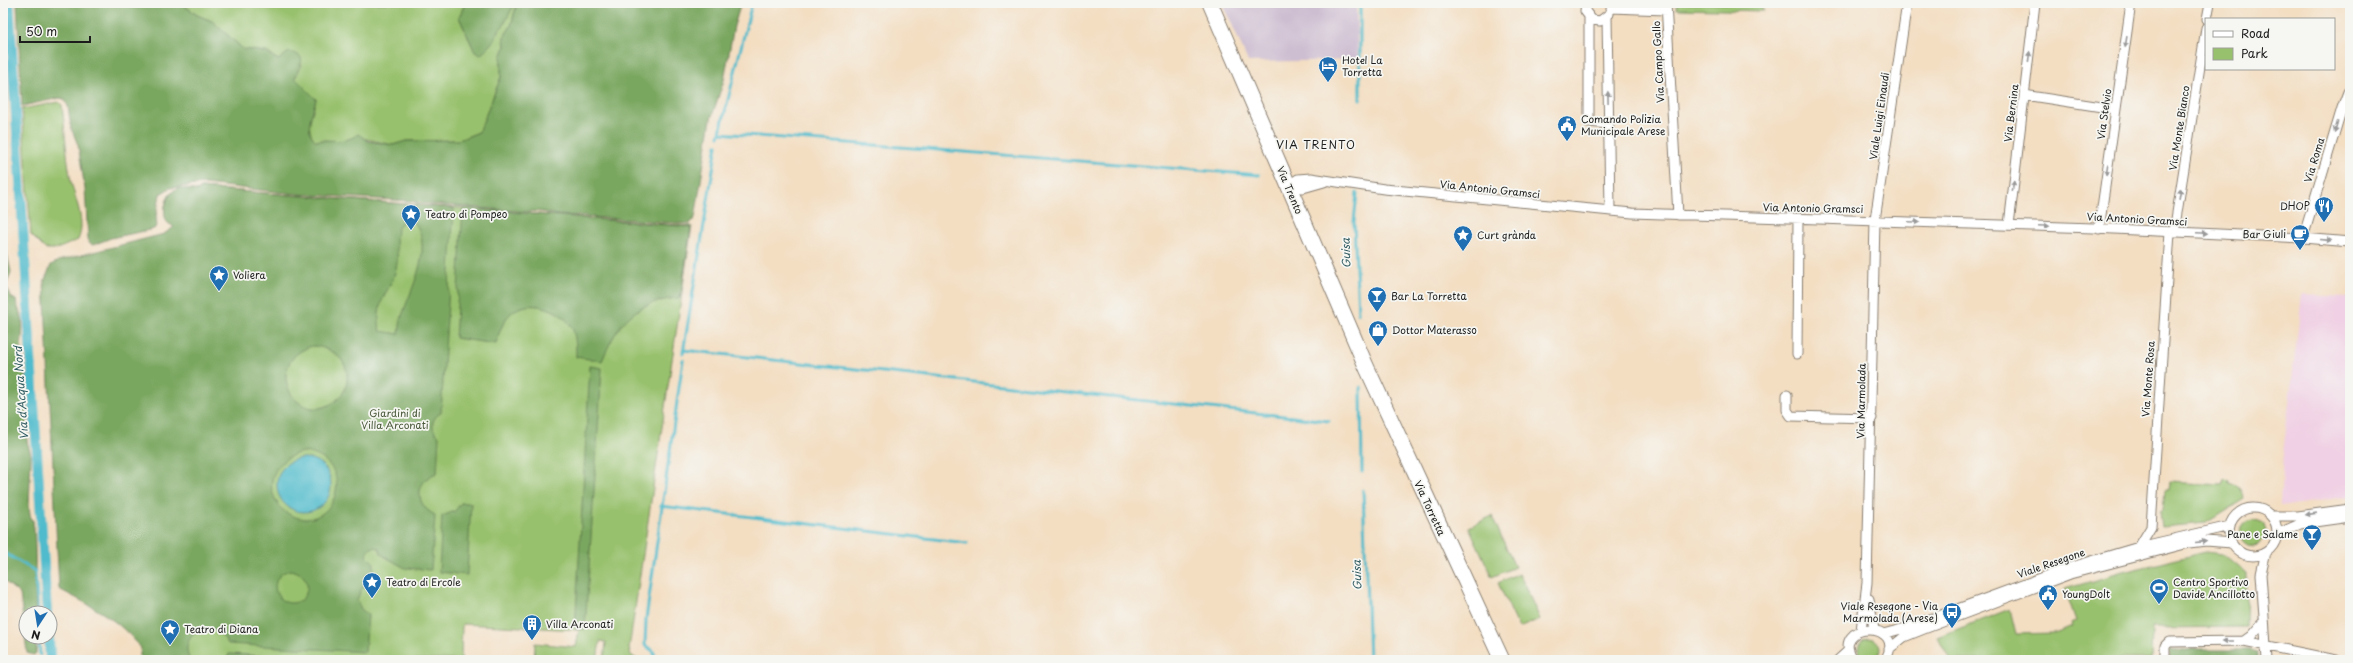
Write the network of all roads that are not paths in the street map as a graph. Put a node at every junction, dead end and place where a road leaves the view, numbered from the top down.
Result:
1 (1210, 3) edge
2 (1586, 3) edge
3 (1907, 3) edge
4 (2036, 3) edge
5 (2131, 3) edge
6 (2210, 3) edge
7 (1610, 5) edge
8 (1666, 6) edge
9 (1607, 17) junction
10 (1589, 18) junction
11 (2208, 18) edge
12 (2205, 34) edge
13 (2349, 90) edge
14 (2024, 95) junction
15 (2115, 109) junction
16 (1608, 124) junction
17 (1288, 186) junction
18 (1610, 211) junction
19 (1678, 216) junction
20 (1798, 219) junction
21 (1875, 220) junction
22 (2008, 225) junction
23 (2099, 229) junction
24 (2172, 232) junction
25 (2302, 238) junction
26 (2350, 242) edge
27 (1361, 354) joint
28 (1797, 354) dead end
29 (1788, 395) dead end
30 (1872, 418) junction
31 (2350, 509) edge
32 (2272, 516) junction
33 (2350, 517) edge
34 (2230, 526) junction
35 (2151, 527) junction
36 (2277, 534) junction
37 (2168, 540) junction
38 (2232, 543) junction
39 (2139, 547) junction
40 (2266, 552) junction
41 (2250, 556) junction
42 (2261, 574) junction
43 (1867, 583) junction
44 (2264, 622) junction
45 (1861, 630) junction
46 (1878, 632) junction
47 (2244, 641) junction
48 (2266, 646) junction
49 (1849, 650) junction
50 (1889, 650) junction
51 (1502, 660) edge
52 (1838, 660) edge
53 (1853, 660) edge
54 (1885, 660) edge
55 (2165, 660) edge
56 (2267, 660) edge
57 (2336, 660) edge

1 - 17 main road, Via Trento
2 - 10 street
3 - 21 street, Viale Luigi Einaudi
14 -> 4 street, Via Bernina
5 -> 15 street, Via Stelvio
6 - 11 street
7 - 8 street
7 - 9 street
8 - 19 street, Via Campo Gallo
9 - 10 street
16 -> 9 street
10 - 16 street
24 -> 12 street, Via Monte Bianco
13 -> 25 street, Via Roma
14 - 15 street
22 -> 14 street, Via Bernina
15 -> 23 street, Via Stelvio
16 - 18 street
17 - 18 street, Via Antonio Gramsci
17 - 27 main road, Via Trento
18 - 19 street, Via Antonio Gramsci
19 - 20 street, Via Antonio Gramsci
20 - 21 street, Via Antonio Gramsci
20 - 28 street
21 -> 22 street, Via Antonio Gramsci
21 - 30 street, Via Marmolada
22 -> 23 street, Via Antonio Gramsci
23 - 24 street, Via Antonio Gramsci
24 -> 25 street, Via Antonio Gramsci
24 - 35 street, Via Monte Rosa
25 -> 26 street, Via Antonio Gramsci
27 - 51 main road, Via Torretta
29 - 30 street
30 - 43 street, Via Marmolada
31 -> 32 street
32 - 34 street
32 - 36 street
33 - 36 street
34 - 37 street, Viale Resegone
34 - 38 street
35 - 37 street
35 - 39 street, Via Monte Rosa
36 - 40 street
37 - 39 street, Viale Resegone
38 - 41 street
50 -> 38 street, Viale Resegone
39 - 46 street, Viale Resegone
40 - 41 street
40 - 42 street
41 - 42 street
42 - 44 street
43 - 45 street, Via Marmolada
43 - 46 street, Via Marmolada
44 - 47 street
44 - 48 street
45 - 46 street, Viale Resegone
45 - 49 street
46 - 50 street, Via Marmolada
47 - 48 street
47 -> 55 street
48 - 56 street
48 - 57 street
49 - 52 street
49 - 53 street
50 - 54 street

